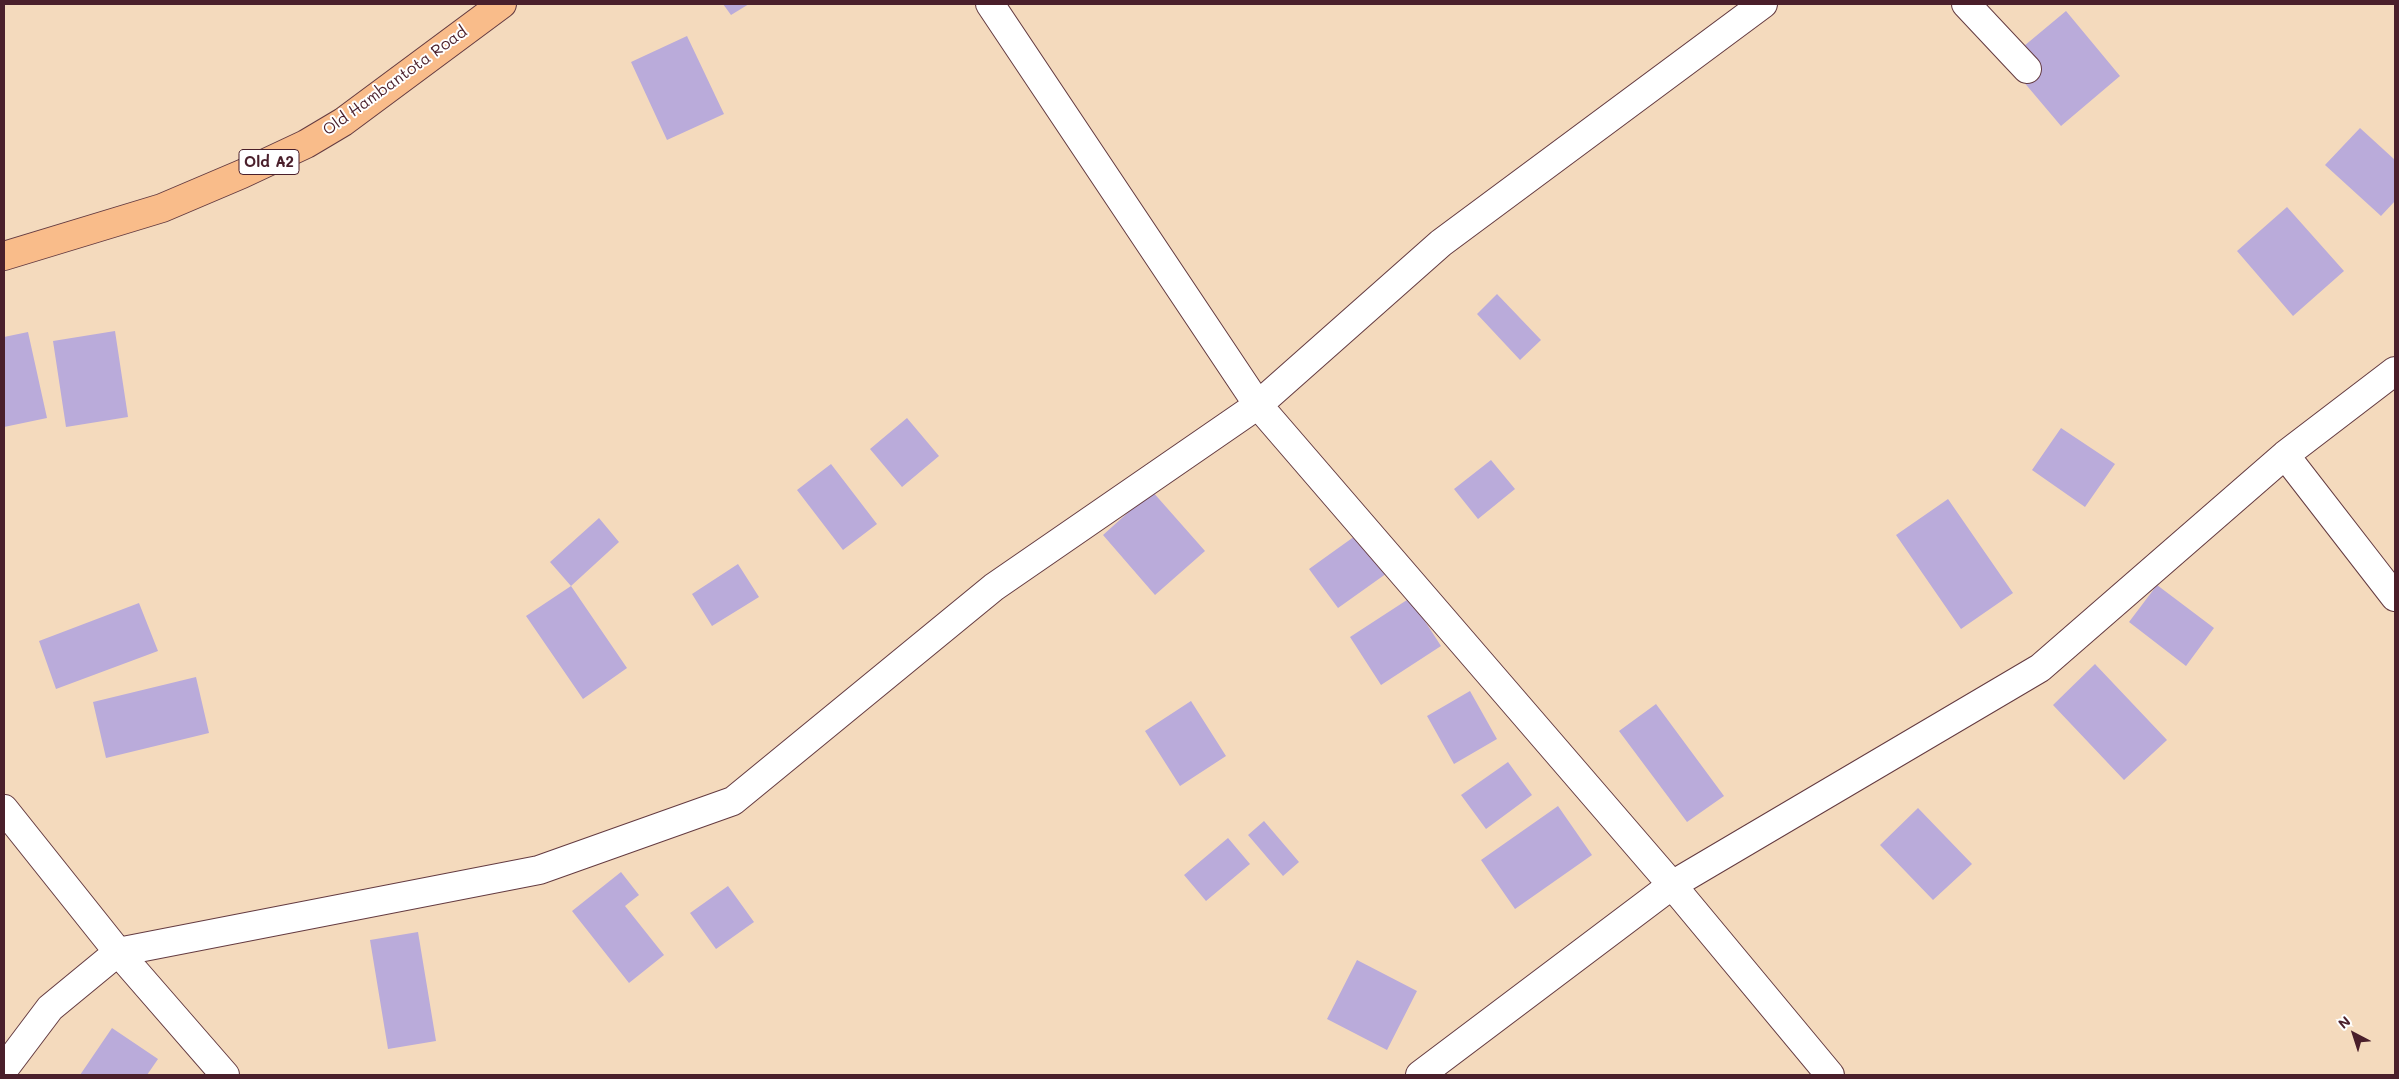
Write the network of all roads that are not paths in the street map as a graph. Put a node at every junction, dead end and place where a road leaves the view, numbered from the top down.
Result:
1 (502, 4) edge
2 (990, 4) edge
3 (1763, 4) edge
4 (1966, 4) edge
5 (2027, 70) dead end
6 (4, 256) edge
7 (2395, 371) edge
8 (1258, 405) junction
9 (2285, 455) junction
10 (2395, 597) edge
11 (4, 810) edge
12 (1672, 885) junction
13 (118, 952) junction
14 (4, 1069) edge
15 (225, 1075) edge
16 (1420, 1075) edge
17 (1830, 1075) edge

1 - 6 highway, Old Hambantota Road / Old A2
2 - 8 street
3 - 8 street
4 - 5 street
7 - 9 street
8 - 12 street
8 - 13 street
9 - 10 street
9 - 12 street
11 - 13 street
12 - 16 street
12 - 17 street
13 - 14 street
13 - 15 street

